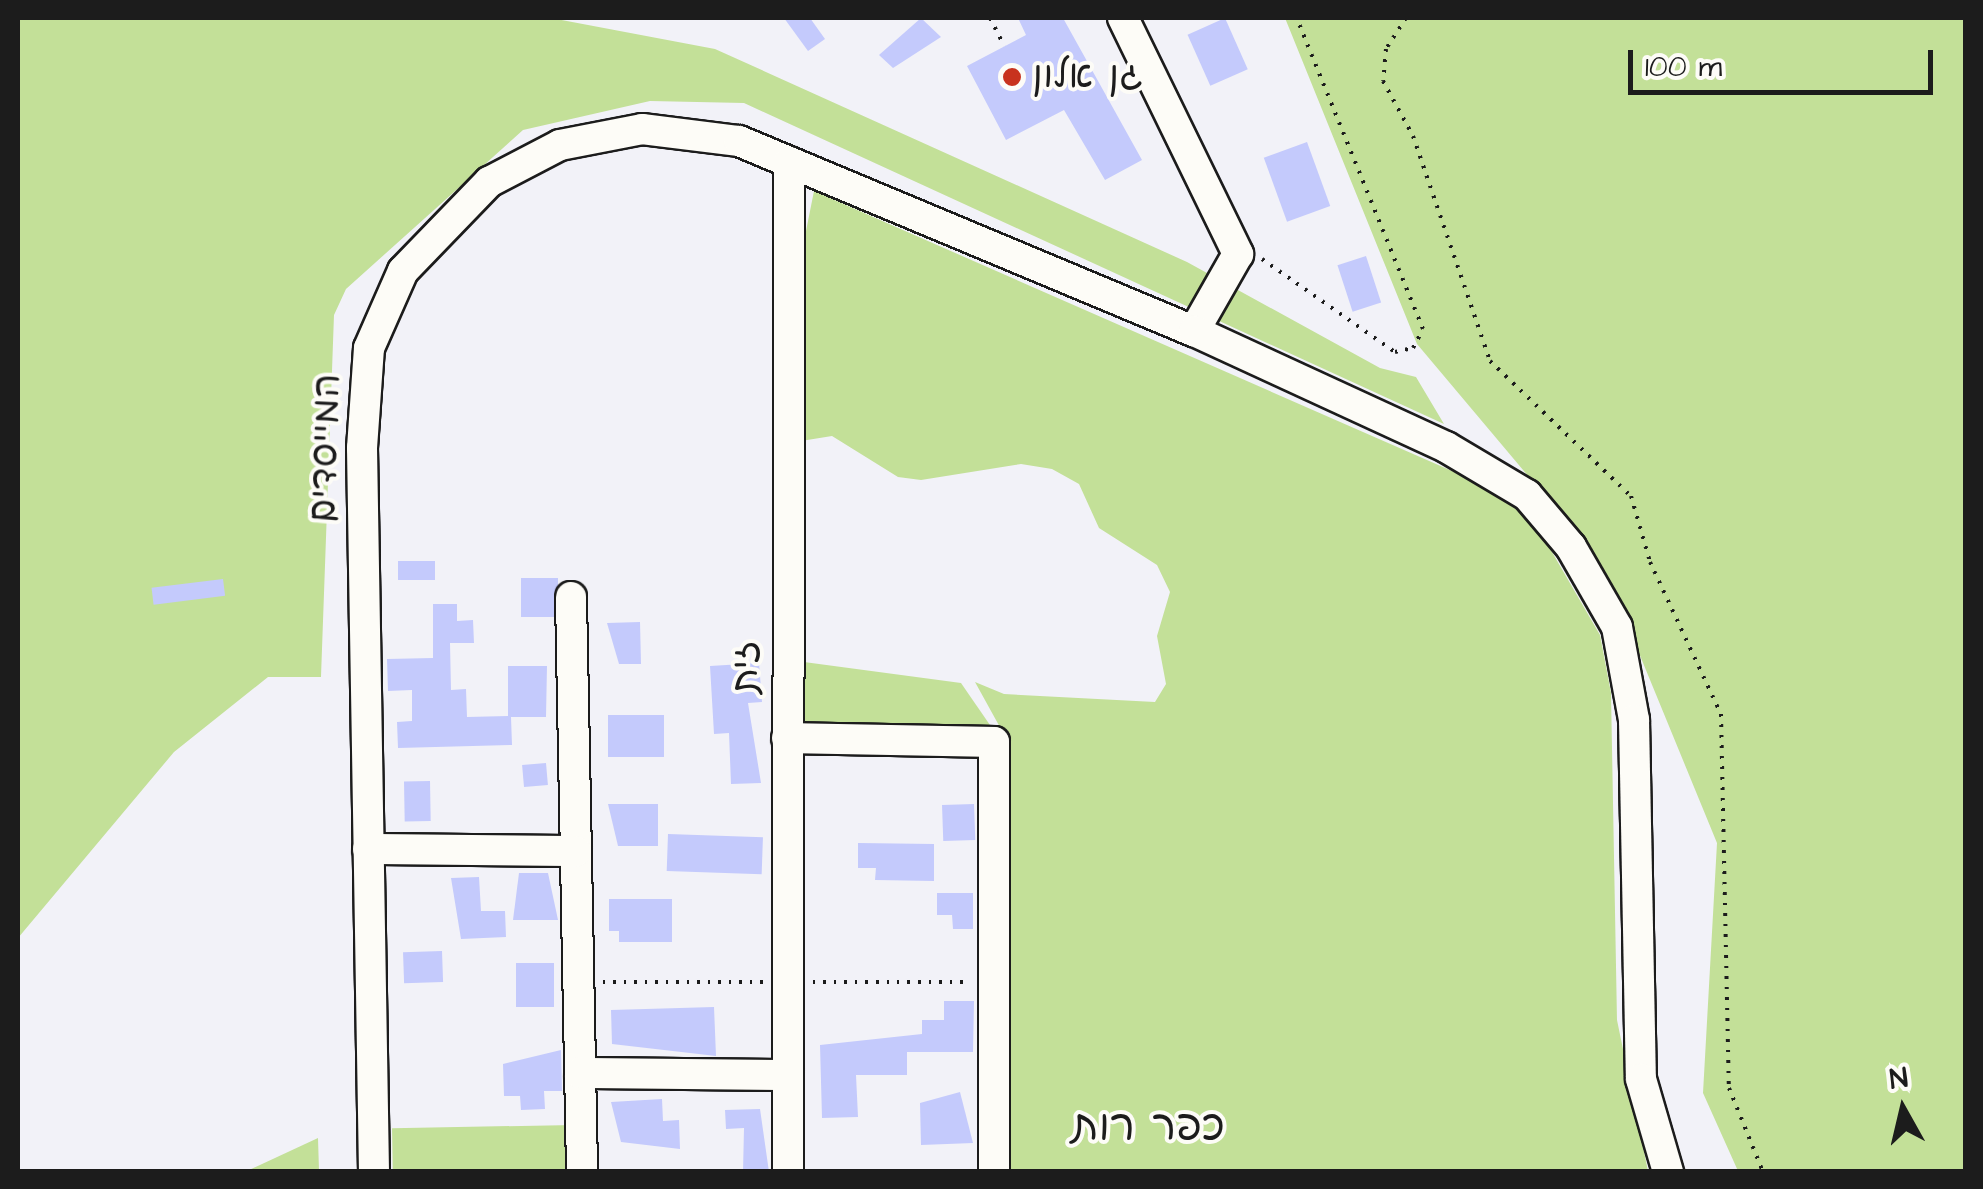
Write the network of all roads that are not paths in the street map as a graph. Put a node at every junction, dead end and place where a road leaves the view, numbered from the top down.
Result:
1 (1123, 18) edge
2 (789, 162) junction
3 (1194, 331) junction
4 (571, 597) dead end
5 (787, 738) junction
6 (368, 850) junction
7 (576, 851) junction
8 (580, 1074) junction
9 (788, 1074) junction
10 (374, 1172) edge
11 (582, 1172) edge
12 (788, 1172) edge
13 (994, 1172) edge
14 (1668, 1172) edge

1 - 3 street
2 - 3 street, המייסדים
2 - 5 street, זית
2 - 6 street, המייסדים
3 - 14 street, המייסדים
4 - 7 street
5 - 9 street, זית
5 - 13 street
6 - 7 street
6 - 10 street, המייסדים
7 - 8 street
8 - 9 street
8 - 11 street
9 - 12 street, זית

